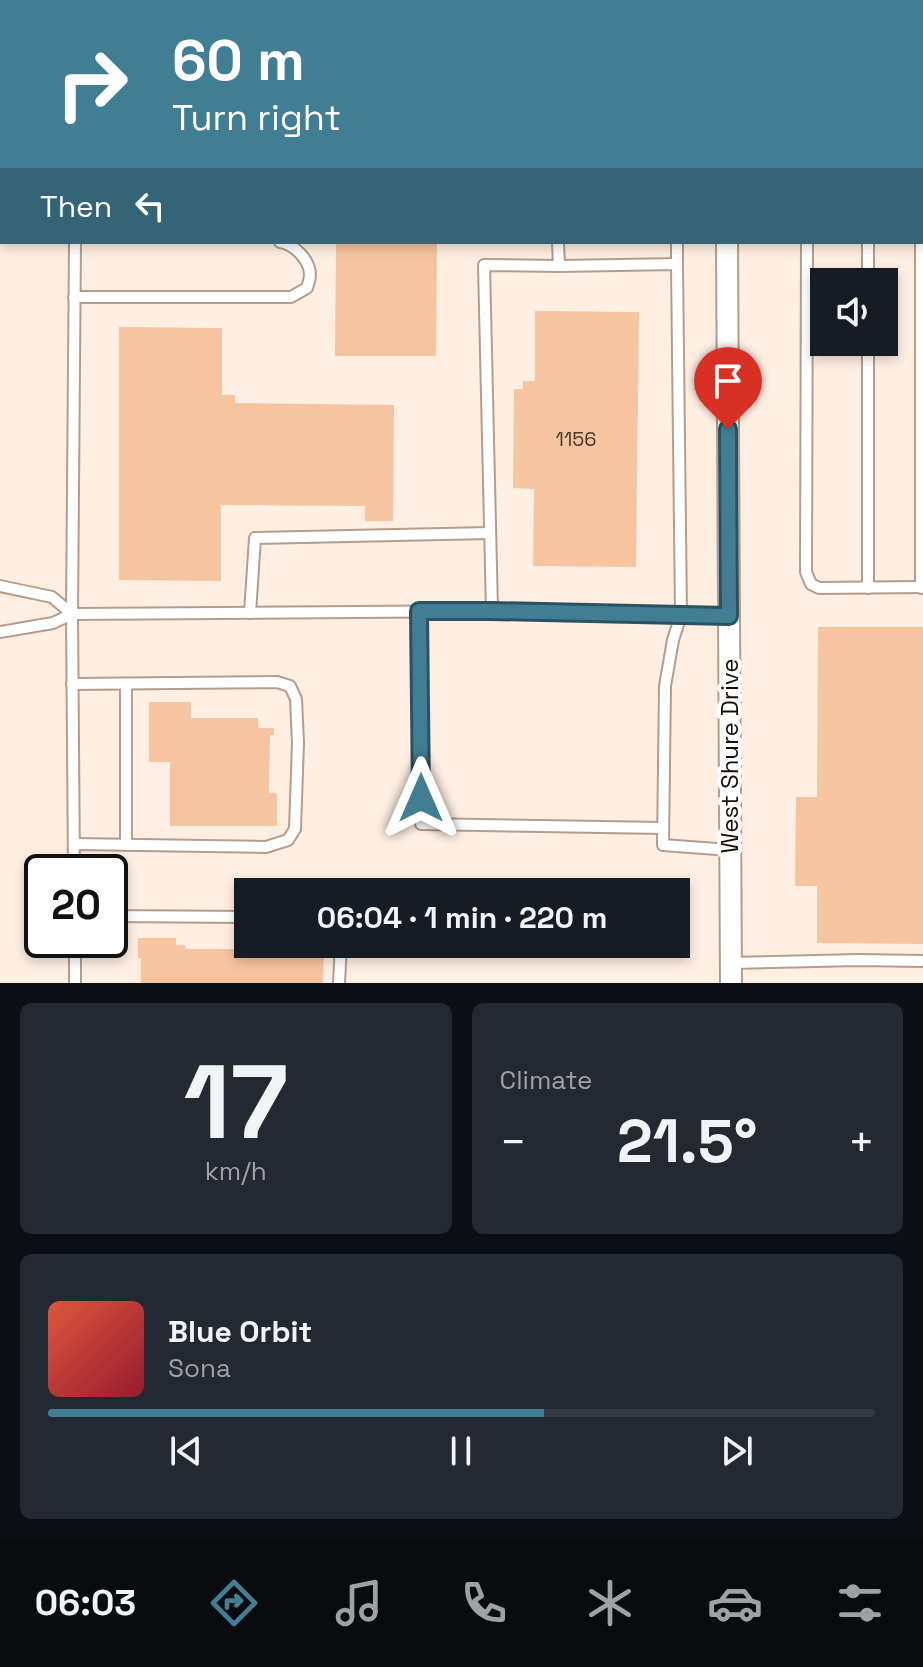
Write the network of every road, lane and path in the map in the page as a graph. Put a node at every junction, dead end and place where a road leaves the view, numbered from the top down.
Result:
1 (161, 0) edge
2 (198, 0) edge
3 (75, 244) edge
4 (289, 244) edge
5 (558, 244) edge
6 (677, 244) edge
7 (727, 244) edge
8 (807, 244) edge
9 (868, 244) edge
10 (921, 244) edge
11 (677, 264) junction
12 (559, 266) junction
13 (868, 268) edge
14 (74, 297) junction
15 (868, 356) edge
16 (490, 533) junction
17 (0, 586) edge
18 (868, 588) junction
19 (922, 588) edge
20 (419, 611) junction
21 (492, 611) junction
22 (250, 613) junction
23 (72, 614) junction
24 (681, 615) junction
25 (729, 616) junction
26 (0, 632) edge
27 (72, 684) junction
28 (126, 684) junction
29 (663, 828) junction
30 (74, 844) junction
31 (126, 845) junction
32 (730, 850) junction
33 (74, 854) edge
34 (128, 916) edge
35 (234, 917) edge
36 (75, 958) edge
37 (340, 958) edge
38 (923, 961) edge
39 (731, 973) edge
40 (75, 983) edge
41 (339, 983) edge

1 - 2 street
3 - 14 lane
4 - 14 lane
5 - 12 lane
6 - 11 lane
7 - 25 street, West Shure Drive
8 - 18 lane
9 - 13 lane
10 - 19 lane
11 - 12 lane
11 - 24 lane
12 - 16 lane
14 - 23 lane
15 - 18 lane
16 - 21 lane
16 - 22 lane
17 - 23 lane
18 - 19 lane
20 - 21 lane
20 - 22 lane
20 - 29 lane
21 - 24 lane
22 - 23 lane
23 - 26 lane
23 - 27 lane
24 - 25 lane
24 - 29 lane
25 - 32 street, West Shure Drive
27 - 28 lane
27 - 30 lane
28 - 31 lane
28 - 31 lane
29 - 32 lane
30 - 31 lane
30 - 33 lane
32 - 39 street, West Shure Drive
34 - 35 lane
36 - 40 lane
37 - 41 lane
38 - 39 lane

